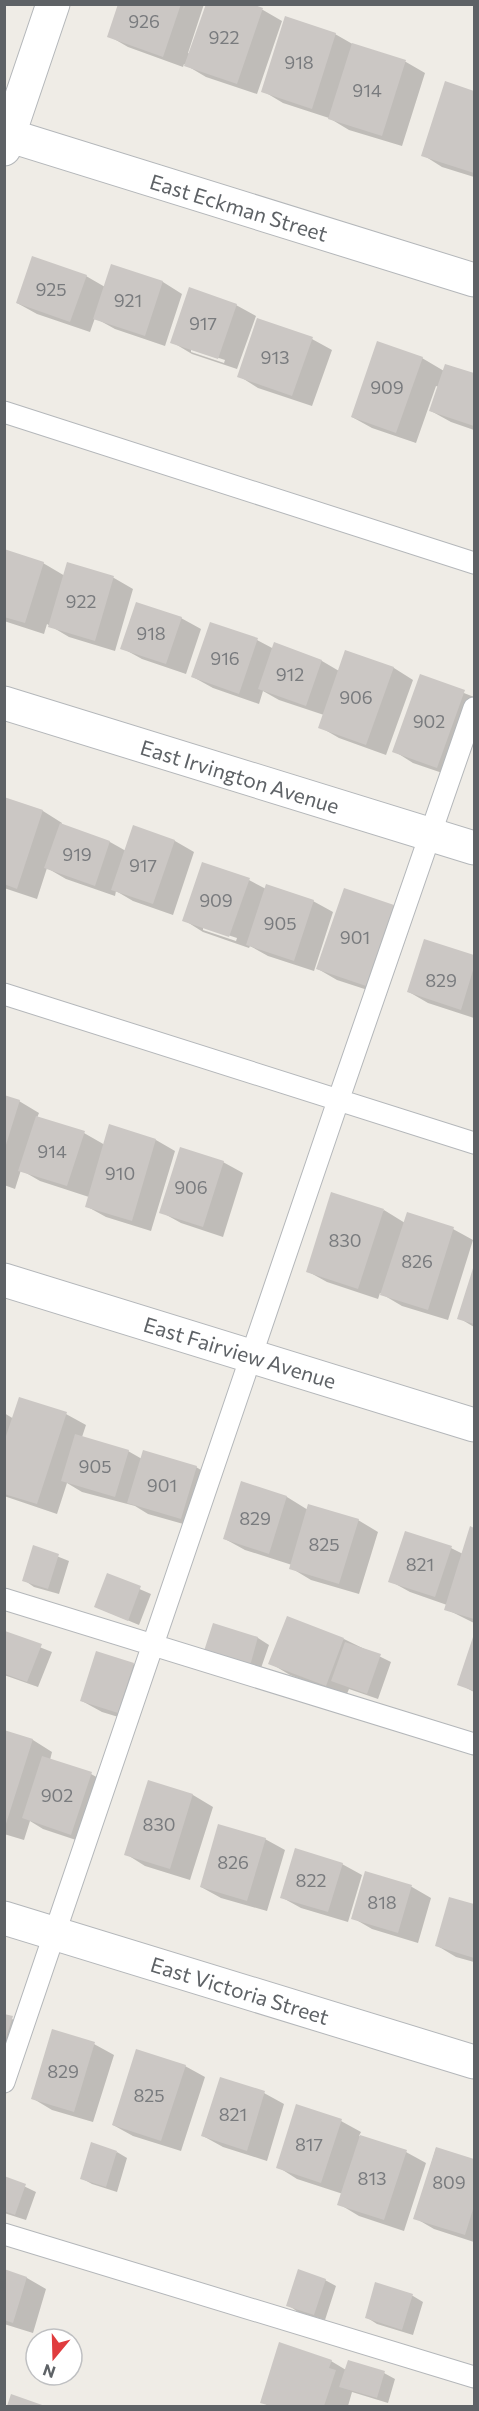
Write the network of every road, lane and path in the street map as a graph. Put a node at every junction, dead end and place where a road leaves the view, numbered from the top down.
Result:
1 (53, 4) edge
2 (6, 140) edge
3 (474, 280) edge
4 (4, 412) edge
5 (474, 563) edge
6 (4, 703) edge
7 (474, 708) edge
8 (432, 835) junction
9 (474, 848) edge
10 (4, 994) edge
11 (338, 1101) junction
12 (474, 1143) edge
13 (4, 1280) edge
14 (253, 1356) junction
15 (474, 1425) edge
16 (4, 1599) edge
17 (153, 1644) junction
18 (474, 1744) edge
19 (4, 1918) edge
20 (54, 1932) junction
21 (474, 2062) edge
22 (4, 2082) edge
23 (4, 2234) edge
24 (474, 2377) edge

1 - 2 street
2 - 3 street, East Eckman Street
4 - 5 lane
6 - 8 street, East Irvington Avenue
7 - 8 lane
8 - 9 street, East Irvington Avenue
8 - 11 lane
10 - 11 lane
11 - 12 lane
11 - 14 lane
13 - 14 street, East Fairview Avenue
14 - 15 street, East Fairview Avenue
14 - 17 lane
16 - 17 lane
17 - 18 lane
17 - 20 lane
19 - 20 street, East Victoria Street
20 - 21 street, East Victoria Street
20 - 22 lane
23 - 24 lane

